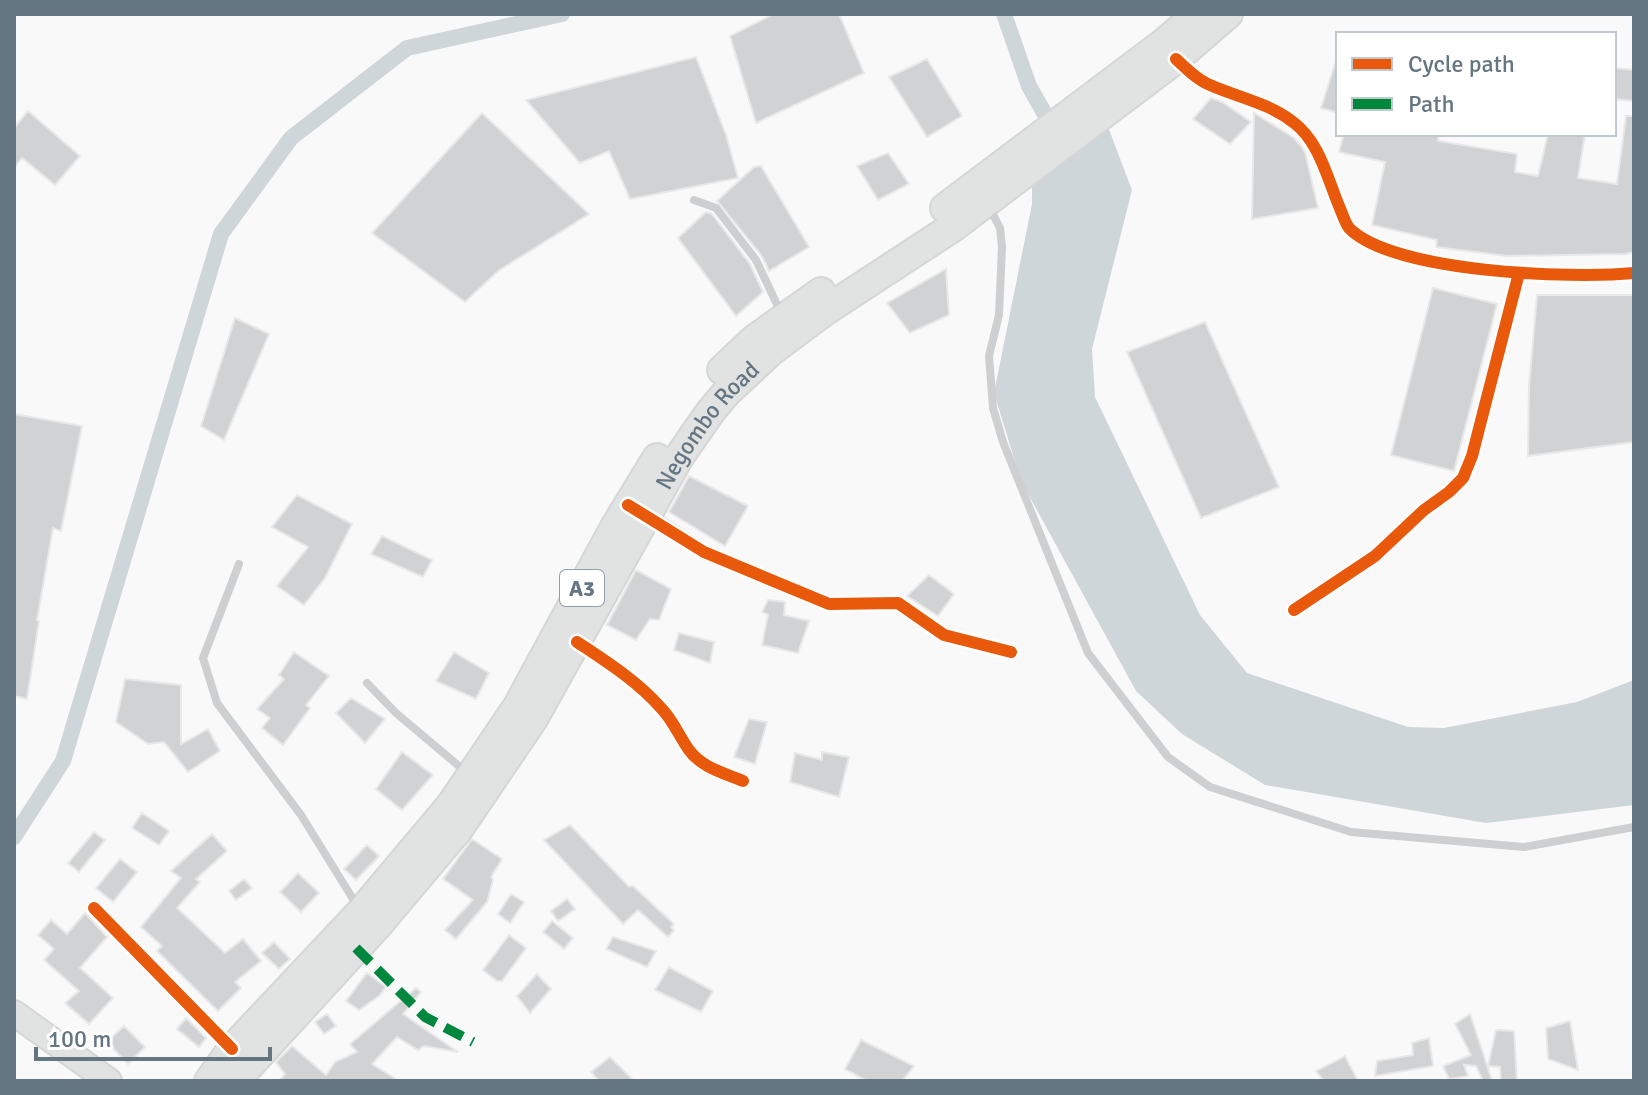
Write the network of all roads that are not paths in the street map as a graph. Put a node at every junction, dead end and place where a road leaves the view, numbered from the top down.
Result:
1 (1198, 14) edge
2 (1228, 14) edge
3 (1176, 59) junction
4 (1113, 94) junction
5 (1019, 164) junction
6 (694, 200) dead end
7 (986, 202) junction
8 (1519, 273) junction
9 (1634, 273) edge
10 (787, 327) junction
11 (638, 510) junction
12 (239, 564) dead end
13 (1294, 610) dead end
14 (577, 642) junction
15 (1011, 652) dead end
16 (367, 683) dead end
17 (470, 776) junction
18 (743, 781) dead end
19 (1634, 827) edge
20 (94, 908) dead end
21 (361, 912) junction
22 (14, 1013) edge
23 (232, 1049) junction
24 (109, 1081) edge
25 (209, 1081) edge
26 (235, 1081) edge

1 - 4 highway, Negombo Road / A3
2 - 3 highway, Negombo Road / A3
3 - 4 highway, Negombo Road / A3
3 - 8 street
4 - 5 highway, Negombo Road / A3
5 - 7 highway, Negombo Road / A3
5 - 10 highway, Negombo Road / A3
6 - 10 lane
7 - 10 highway, Negombo Road / A3
7 - 19 lane
8 - 9 street
8 - 13 street
10 - 11 highway, Negombo Road / A3
11 - 14 highway, Negombo Road / A3
11 - 15 street
11 - 17 highway, Negombo Road / A3
12 - 21 lane
14 - 18 street
14 - 26 highway, Negombo Road / A3
16 - 17 lane
17 - 21 highway, Negombo Road / A3
20 - 23 street
21 - 23 highway, Negombo Road / A3
22 - 24 main road
23 - 25 highway, Negombo Road / A3

